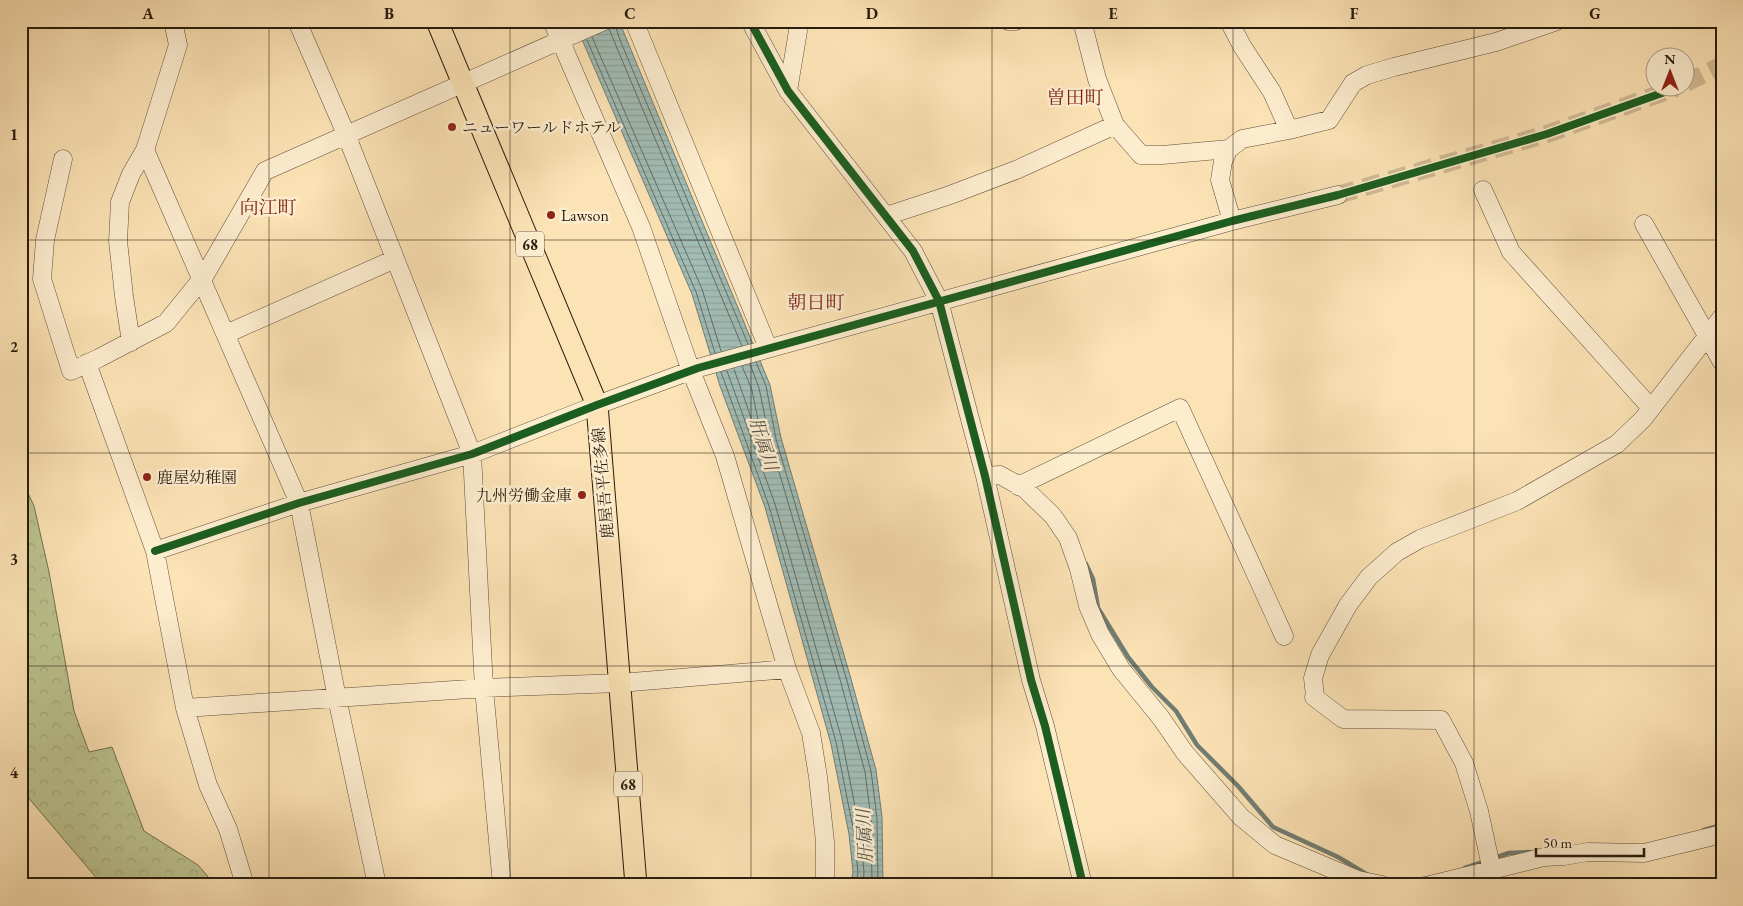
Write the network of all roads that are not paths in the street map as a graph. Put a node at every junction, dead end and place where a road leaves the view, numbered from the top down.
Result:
1 (173, 21) edge
2 (297, 21) edge
3 (437, 21) edge
4 (552, 21) edge
5 (604, 21) edge
6 (634, 21) edge
7 (750, 21) edge
8 (797, 21) edge
9 (1008, 21) edge
10 (1016, 21) edge
11 (1082, 21) edge
12 (1230, 21) edge
13 (1557, 21) edge
14 (564, 39) junction
15 (462, 84) junction
16 (788, 91) junction
17 (1115, 126) junction
18 (1289, 130) junction
19 (346, 134) junction
20 (1229, 149) junction
21 (145, 150) junction
22 (63, 159) dead end
23 (1483, 190) dead end
24 (1338, 195) tunnel mouth
25 (886, 216) junction
26 (1232, 220) junction
27 (1644, 224) dead end
28 (395, 259) junction
29 (202, 280) junction
30 (939, 302) junction
31 (1722, 317) edge
32 (226, 334) junction
33 (1707, 336) junction
34 (131, 342) junction
35 (763, 350) junction
36 (1722, 362) edge
37 (87, 363) junction
38 (694, 369) junction
39 (597, 405) junction
40 (1651, 408) junction
41 (472, 454) junction
42 (985, 476) junction
43 (1018, 486) junction
44 (298, 503) junction
45 (155, 551) junction
46 (1284, 636) dead end
47 (787, 669) junction
48 (620, 683) junction
49 (484, 688) junction
50 (337, 698) junction
51 (185, 708) junction
52 (1722, 834) edge
53 (1493, 877) edge
54 (1352, 883) edge
55 (245, 885) edge
56 (376, 885) edge
57 (502, 885) edge
58 (636, 885) edge
59 (825, 885) edge
60 (1083, 885) edge
61 (1382, 885) edge
62 (1430, 885) edge

1 - 21 street
2 - 19 street
3 - 15 main road, 鹿屋吾平佐多線 / 68
4 - 14 street
5 - 14 street
6 - 35 street
7 - 16 street
8 - 16 street
9 - 10 street
11 - 17 street
12 - 18 street
13 - 18 street
14 - 15 street
14 - 38 street
15 - 19 street
15 - 39 main road, 鹿屋吾平佐多線 / 68
16 - 25 street
17 - 20 street
17 - 25 street
18 - 20 street
19 - 28 street
19 - 29 street
20 - 26 street
21 - 29 street
21 - 34 street
22 - 37 street
23 - 40 street
24 - 26 street
25 - 30 street
26 - 30 street
27 - 33 street
28 - 32 street
28 - 41 street
29 - 32 street
29 - 34 street
30 - 35 street
30 - 42 street
31 - 33 street
32 - 44 street
33 - 36 street
33 - 40 street
34 - 37 street
35 - 38 street
37 - 45 street
38 - 39 street
38 - 47 street
39 - 41 street
39 - 48 main road, 鹿屋吾平佐多線 / 68
40 - 53 street
41 - 44 street
41 - 49 street
42 - 43 street
42 - 60 street
43 - 46 street
43 - 54 street
44 - 45 street
44 - 50 street
45 - 51 street
47 - 48 street
47 - 59 street
48 - 49 street
48 - 58 main road, 鹿屋吾平佐多線 / 68
49 - 50 street
49 - 57 street
50 - 51 street
50 - 56 street
51 - 55 street
52 - 53 street
53 - 62 street
54 - 61 street

